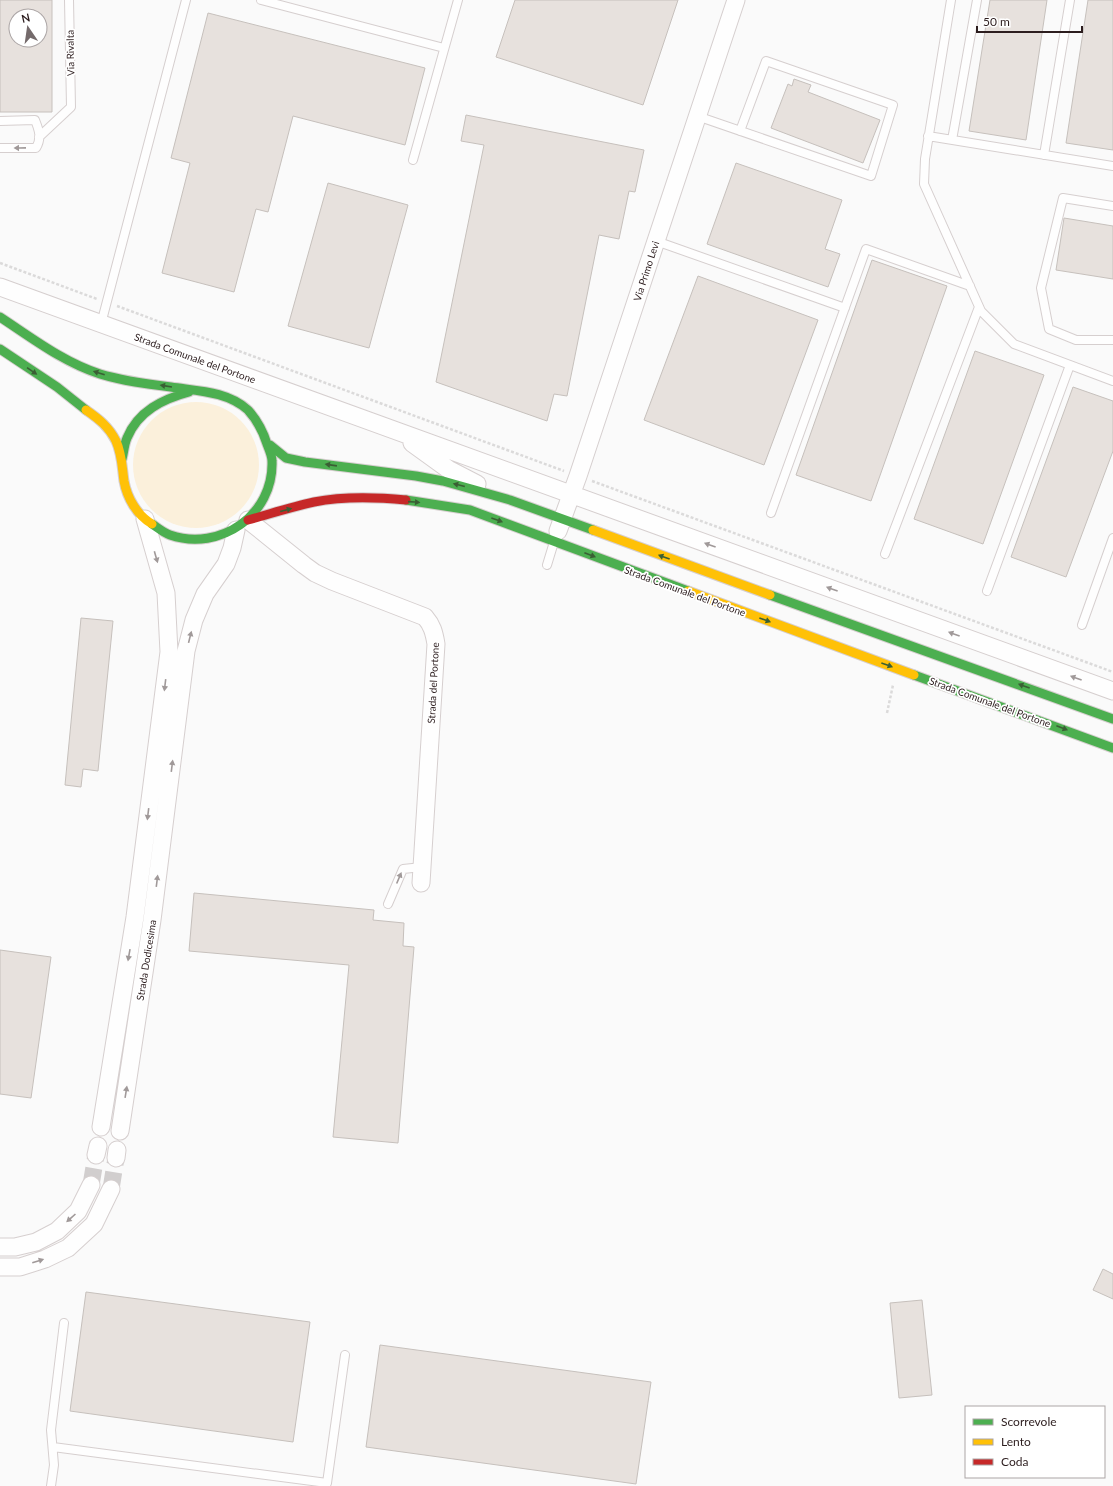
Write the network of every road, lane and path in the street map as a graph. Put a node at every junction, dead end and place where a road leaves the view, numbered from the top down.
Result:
1 (69, 0) edge
2 (186, 0) edge
3 (261, 0) edge
4 (458, 0) edge
5 (736, 0) edge
6 (951, 0) edge
7 (976, 0) edge
8 (1070, 0) edge
9 (444, 48) junction
10 (697, 116) junction
11 (0, 121) edge
12 (740, 132) junction
13 (928, 136) junction
14 (39, 137) junction
15 (952, 140) junction
16 (0, 148) edge
17 (1044, 155) junction
18 (413, 160) dead end
19 (1113, 166) edge
20 (1113, 206) edge
21 (656, 241) junction
22 (0, 263) edge
23 (970, 286) junction
24 (0, 287) edge
25 (107, 303) junction
26 (979, 307) junction
27 (845, 308) junction
28 (0, 318) edge
29 (101, 324) junction
30 (1113, 340) edge
31 (0, 349) edge
32 (1070, 365) junction
33 (1113, 381) edge
34 (194, 391) junction
35 (390, 428) junction
36 (270, 445) junction
37 (122, 459) junction
38 (578, 476) junction
39 (571, 495) junction
40 (510, 500) junction
41 (771, 513) dead end
42 (145, 519) junction
43 (562, 520) junction
44 (242, 525) junction
45 (1113, 538) edge
46 (554, 541) junction
47 (885, 554) dead end
48 (547, 565) dead end
49 (987, 591) dead end
50 (1082, 625) dead end
51 (1113, 672) edge
52 (891, 691) dead end
53 (1113, 691) edge
54 (887, 713) dead end
55 (1113, 719) edge
56 (1113, 748) edge
57 (152, 786) junction
58 (169, 789) junction
59 (421, 875) joint
60 (388, 904) dead end
61 (101, 1127) dead end
62 (120, 1131) dead end
63 (91, 1185) tunnel mouth
64 (111, 1189) tunnel mouth
65 (0, 1247) edge
66 (0, 1267) edge
67 (64, 1323) dead end
68 (345, 1355) dead end
69 (53, 1447) junction
70 (327, 1484) edge
71 (51, 1486) edge

1 - 14 lane, Via Rivalta
2 - 25 lane
3 - 9 lane
4 - 9 lane
5 - 10 street, Via Primo Levi
6 - 13 lane
7 - 15 lane
8 - 17 lane
9 - 18 lane
10 - 12 lane
10 - 21 street, Via Primo Levi
11 - 14 lane
12 - 12 lane
13 - 15 lane
13 - 23 lane
14 -> 16 lane
15 - 17 lane
17 - 19 lane
20 - 30 lane
21 - 27 lane
21 - 38 street, Via Primo Levi
22 - 25 path
23 - 26 lane
23 - 27 lane
24 - 29 street, Strada Comunale del Portone
25 - 29 lane
25 - 38 path
26 - 32 lane
26 - 47 lane
27 - 41 lane
34 -> 28 street, Strada Comunale del Portone
29 - 35 street, Strada Comunale del Portone
31 -> 37 street, Strada Comunale del Portone
32 - 33 lane
32 - 49 lane
34 - 36 street, Strada Comunale del Portone
34 - 37 street, Strada Comunale del Portone
35 - 39 street, Strada Comunale del Portone
35 - 40 street, Strada Comunale del Portone
40 -> 36 street, Strada Comunale del Portone
36 - 44 street, Strada Comunale del Portone
37 - 42 street, Strada Comunale del Portone
38 - 39 street, Via Primo Levi
38 - 51 path
39 - 43 street, Via Primo Levi
53 -> 39 street, Strada Comunale del Portone
40 - 43 street, Strada Comunale del Portone
42 - 44 street, Strada Comunale del Portone
42 -> 57 street, Strada Dodicesima
43 - 46 street, Via Primo Levi
55 -> 43 street, Strada Comunale del Portone
44 -> 46 street, Strada Comunale del Portone
58 -> 44 street, Strada Dodicesima
44 - 59 street, Strada del Portone
45 - 50 lane
46 - 48 lane
46 -> 56 street, Strada Comunale del Portone
52 - 54 path
57 - 58 street
57 -> 61 street, Strada Dodicesima
62 -> 58 street, Strada Dodicesima
60 -> 59 lane
63 -> 65 street
66 -> 64 street
67 - 69 lane
68 - 70 lane
69 - 70 lane
69 - 71 lane

